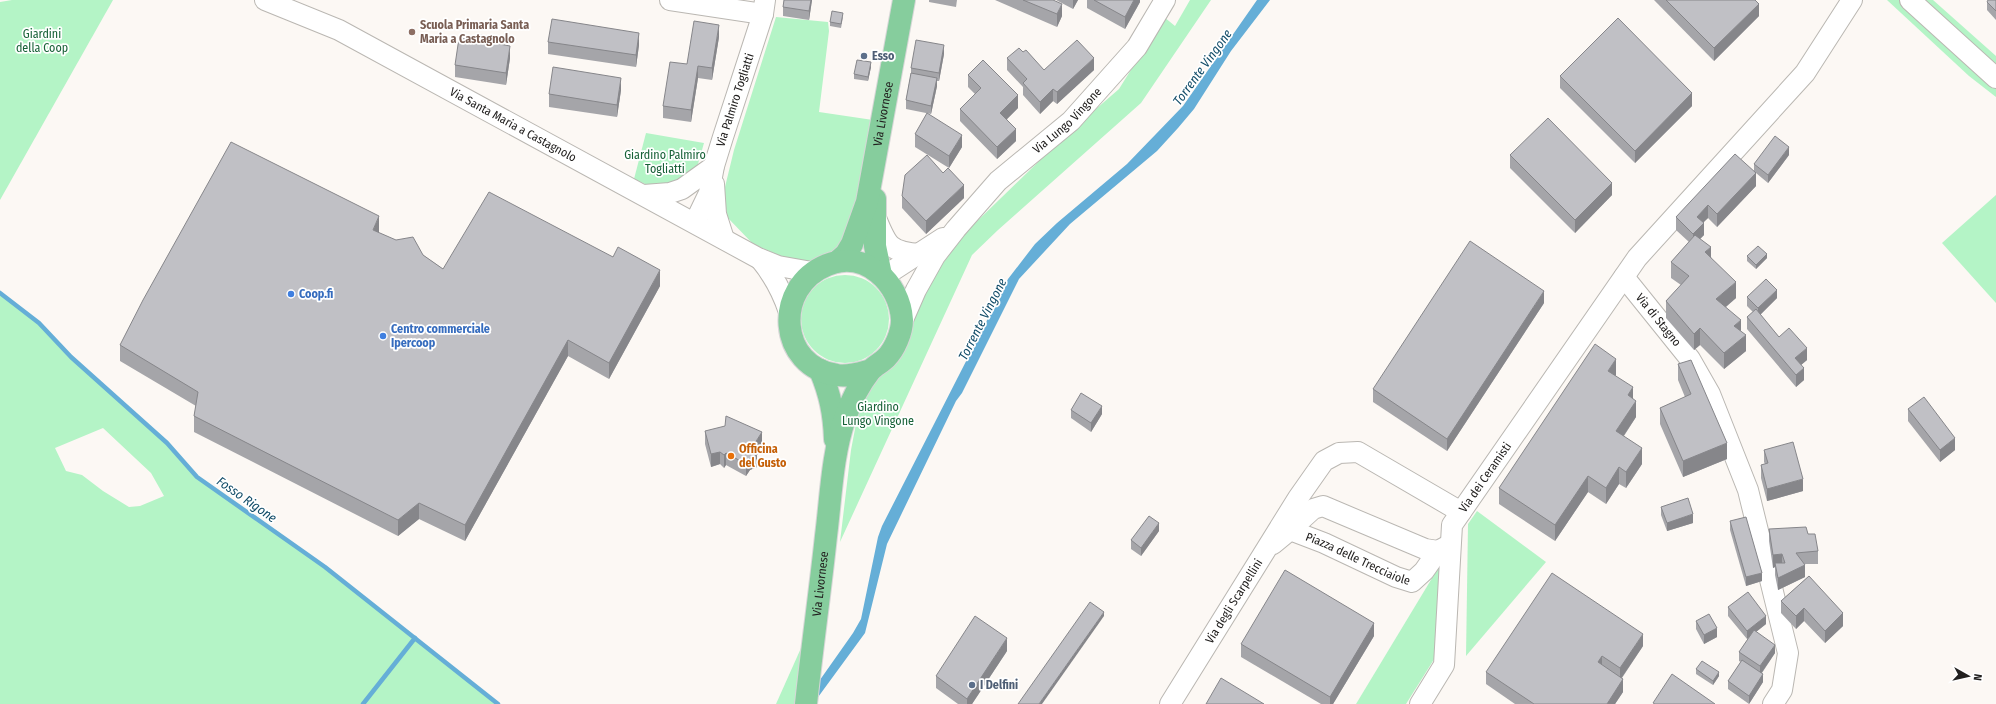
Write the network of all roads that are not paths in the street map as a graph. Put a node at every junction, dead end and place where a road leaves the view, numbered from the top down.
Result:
1 (265, 0) edge
2 (291, 0) edge
3 (670, 0) edge
4 (904, 0) edge
5 (1165, 0) edge
6 (1852, 0) edge
7 (1910, 0) edge
8 (764, 7) edge
9 (339, 30) junction
10 (1996, 78) edge
11 (876, 158) junction
12 (714, 166) junction
13 (644, 195) junction
14 (874, 215) junction
15 (688, 219) junction
16 (956, 230) junction
17 (724, 239) junction
18 (920, 254) junction
19 (758, 258) junction
20 (837, 262) junction
21 (812, 272) junction
22 (881, 274) junction
23 (1624, 277) junction
24 (788, 312) junction
25 (902, 322) junction
26 (820, 370) junction
27 (871, 370) junction
28 (835, 464) junction
29 (1461, 512) junction
30 (1290, 530) junction
31 (1444, 547) junction
32 (1268, 548) junction
33 (806, 704) edge
34 (1170, 704) edge
35 (1420, 704) edge
36 (1773, 704) edge

1 - 9 street, Via Santa Maria a Castagnolo
2 - 9 street
3 - 8 street
4 - 11 main road, Via Livornese
5 - 16 street, Via Lungo Vingone
6 - 23 street
7 - 10 street
8 - 12 street, Via Palmiro Togliatti
9 - 13 street, Via Santa Maria a Castagnolo
11 - 14 main road, Via Livornese
11 - 20 main road, Via Livornese
12 - 13 street
12 - 15 street, Via Palmiro Togliatti
12 - 17 street
13 - 15 street, Via Santa Maria a Castagnolo
14 - 18 street
14 - 22 main road, Via Livornese
15 - 17 street, Via Santa Maria a Castagnolo
16 - 18 street, Via Lungo Vingone
16 - 25 street, Via Lungo Vingone
17 - 19 street, Via Santa Maria a Castagnolo
18 - 22 street, Via Lungo Vingone
19 - 21 street, Via Santa Maria a Castagnolo
19 - 24 street, Via Santa Maria a Castagnolo
20 - 21 main road, Via Livornese
20 - 22 main road, Via Livornese
21 - 24 main road, Via Livornese
22 - 25 main road, Via Livornese
23 - 29 street, Via dei Ceramisti
23 - 36 street, Via di Stagno
24 - 26 main road, Via Livornese
25 - 27 main road, Via Livornese
26 - 27 main road, Via Livornese
26 - 28 main road, Via Livornese
27 - 28 main road, Via Livornese
28 - 33 main road, Via Livornese
29 - 31 street, Via dei Ceramisti
29 - 32 street, Via degli Scarpellini
30 - 31 street, Piazza delle Trecciaiole
30 - 31 street, Piazza delle Trecciaiole
30 - 32 street, Piazza delle Trecciaiole
31 - 35 street, Via dei Ceramisti
32 - 34 street, Via degli Scarpellini

